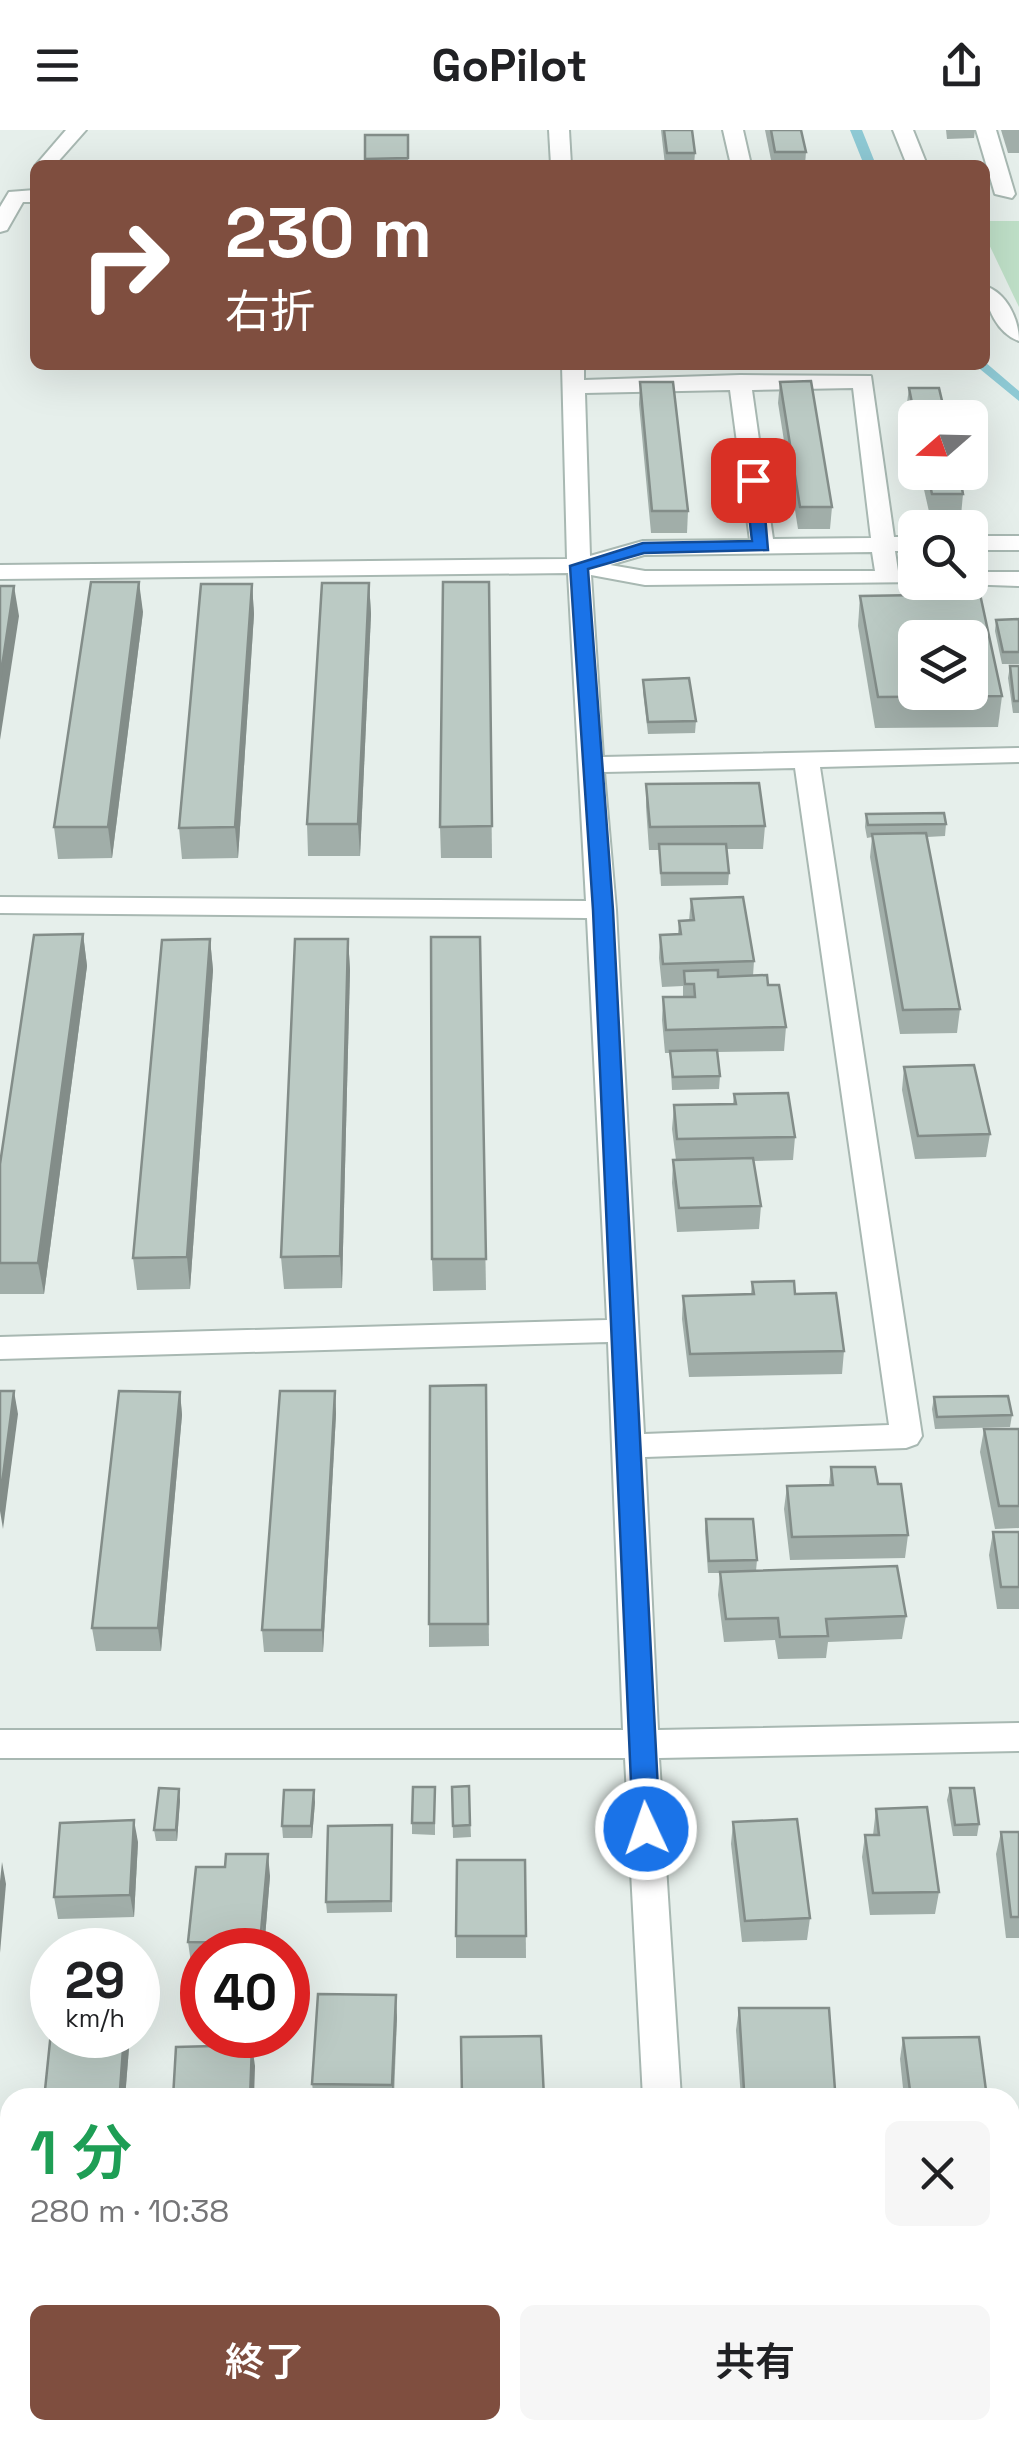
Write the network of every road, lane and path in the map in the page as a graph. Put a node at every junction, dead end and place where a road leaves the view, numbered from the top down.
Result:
1 (76, 130) edge
2 (559, 130) edge
3 (733, 130) edge
4 (903, 130) edge
5 (986, 130) edge
6 (49, 160) edge
7 (561, 160) edge
8 (740, 160) edge
9 (914, 160) edge
10 (1003, 194) edge
11 (25, 196) edge
12 (0, 226) edge
13 (990, 298) edge
14 (1019, 335) edge
15 (714, 373) edge
16 (802, 373) edge
17 (574, 376) edge
18 (740, 381) junction
19 (988, 543) edge
20 (1019, 543) edge
21 (884, 544) junction
22 (898, 544) edge
23 (762, 546) junction
24 (579, 566) junction
25 (0, 572) edge
26 (887, 578) junction
27 (898, 578) edge
28 (988, 578) edge
29 (1019, 578) edge
30 (1019, 755) edge
31 (806, 757) junction
32 (594, 765) junction
33 (0, 905) edge
34 (603, 910) junction
35 (621, 1331) junction
36 (0, 1348) edge
37 (630, 1446) junction
38 (1019, 1737) edge
39 (0, 1744) edge
40 (642, 1744) junction
41 (661, 2088) edge

1 - 6 street
2 - 7 street
3 - 8 street
4 - 9 street
5 - 10 street
11 - 12 street
13 - 14 street
15 - 17 street
15 - 18 street
16 - 18 street
16 - 21 street
17 - 24 street
18 - 23 street
19 - 20 street
21 - 22 street
21 - 23 street
21 - 26 street
23 - 24 street
24 - 25 street
24 - 26 street
24 - 32 street
26 - 27 street
28 - 29 street
30 - 31 street
31 - 32 street
31 - 37 street
32 - 34 street
33 - 34 street
34 - 35 street
35 - 36 street
35 - 37 street
37 - 40 street
38 - 40 street
39 - 40 street
40 - 41 street

